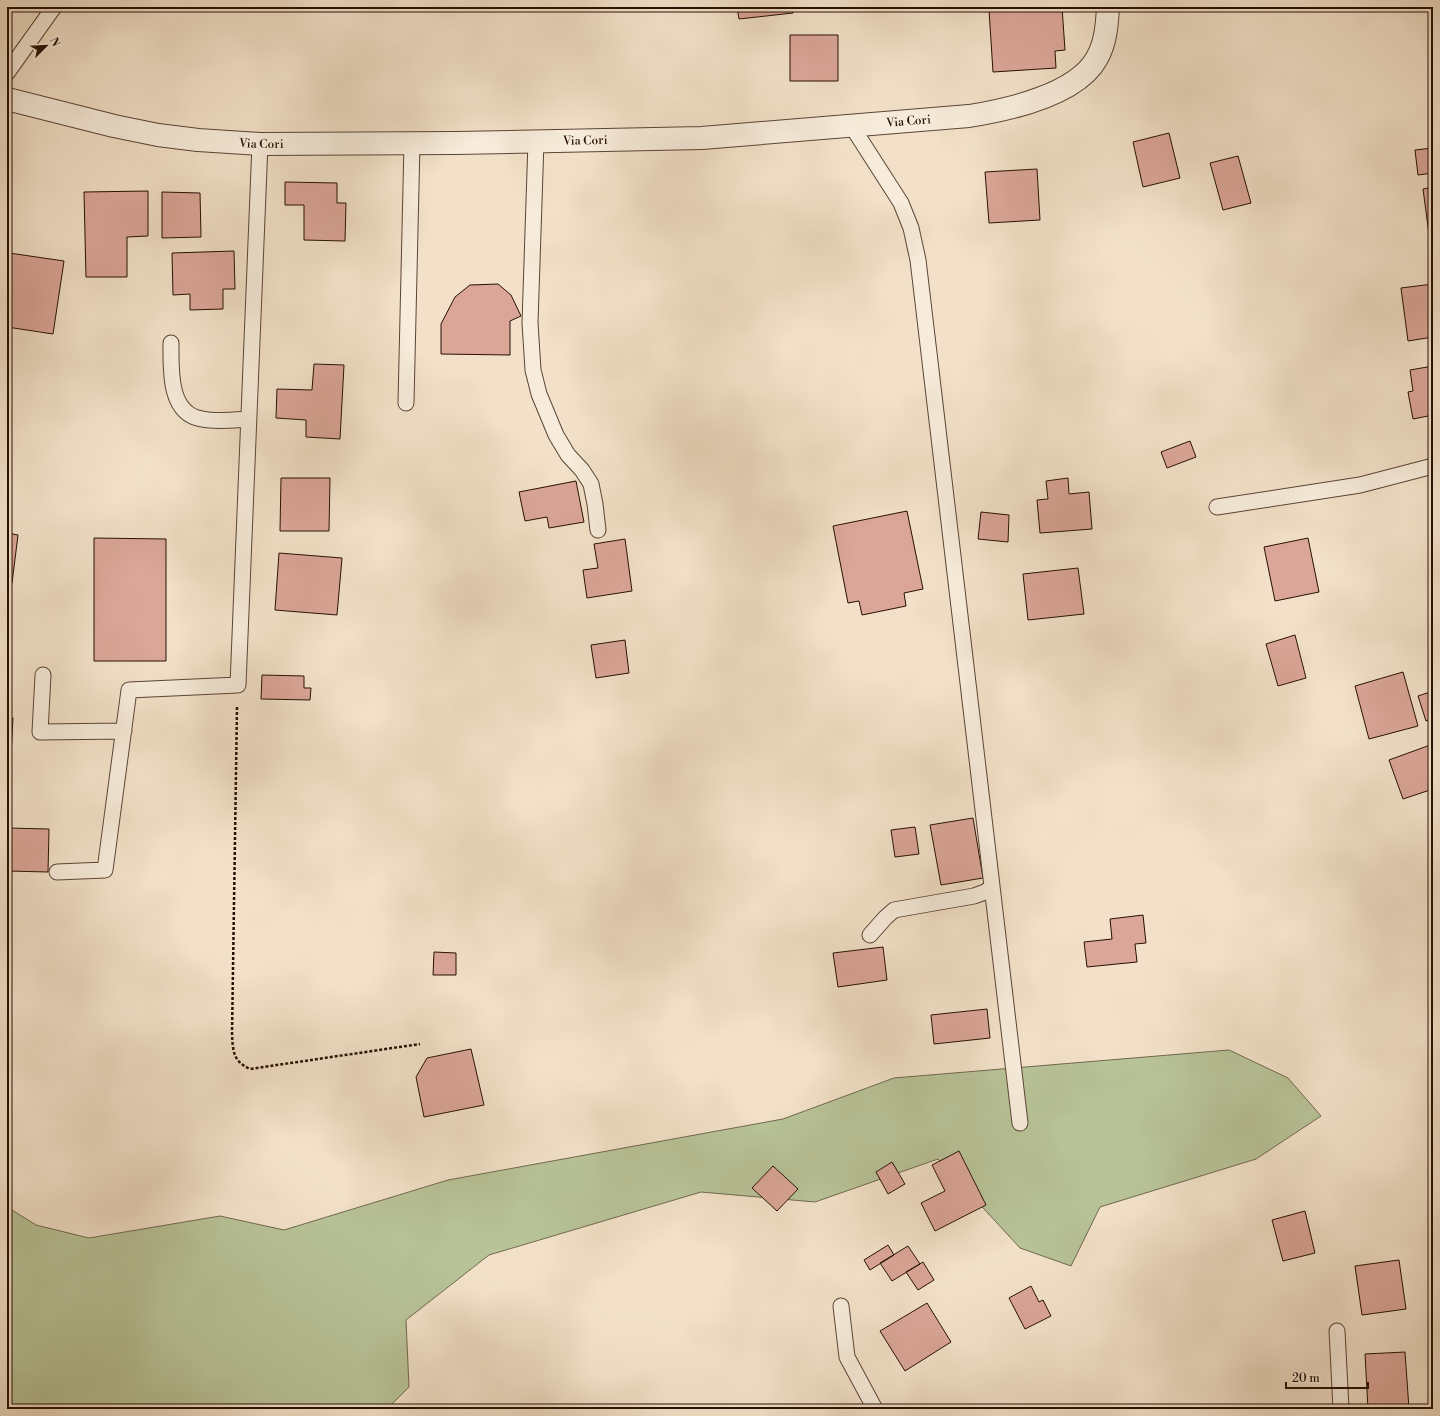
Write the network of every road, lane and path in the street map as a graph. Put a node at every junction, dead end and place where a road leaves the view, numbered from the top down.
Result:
1 (54, 7) edge
2 (1108, 7) edge
3 (7, 73) edge
4 (7, 99) edge
5 (851, 125) junction
6 (536, 142) junction
7 (412, 143) junction
8 (260, 144) junction
9 (171, 343) dead end
10 (406, 403) dead end
11 (248, 419) junction
12 (1433, 466) edge
13 (1217, 507) dead end
14 (598, 530) dead end
15 (43, 675) dead end
16 (238, 685) junction
17 (124, 731) junction
18 (57, 872) dead end
19 (992, 887) junction
20 (870, 935) dead end
21 (420, 1044) dead end
22 (1020, 1123) dead end
23 (841, 1306) dead end
24 (1337, 1331) dead end
25 (875, 1409) edge
26 (1341, 1409) edge

1 - 3 lane
2 - 5 street, Via Cori
4 - 8 street, Via Cori
5 - 6 street, Via Cori
5 - 19 lane
6 - 7 street, Via Cori
6 - 14 lane
7 - 8 street, Via Cori
7 - 10 lane
8 - 11 lane
9 - 11 lane
11 - 16 lane
12 - 13 lane
15 - 17 lane
16 - 17 lane
16 - 21 path
17 - 18 lane
19 - 20 lane
19 - 22 lane
23 - 25 lane
24 - 26 lane

